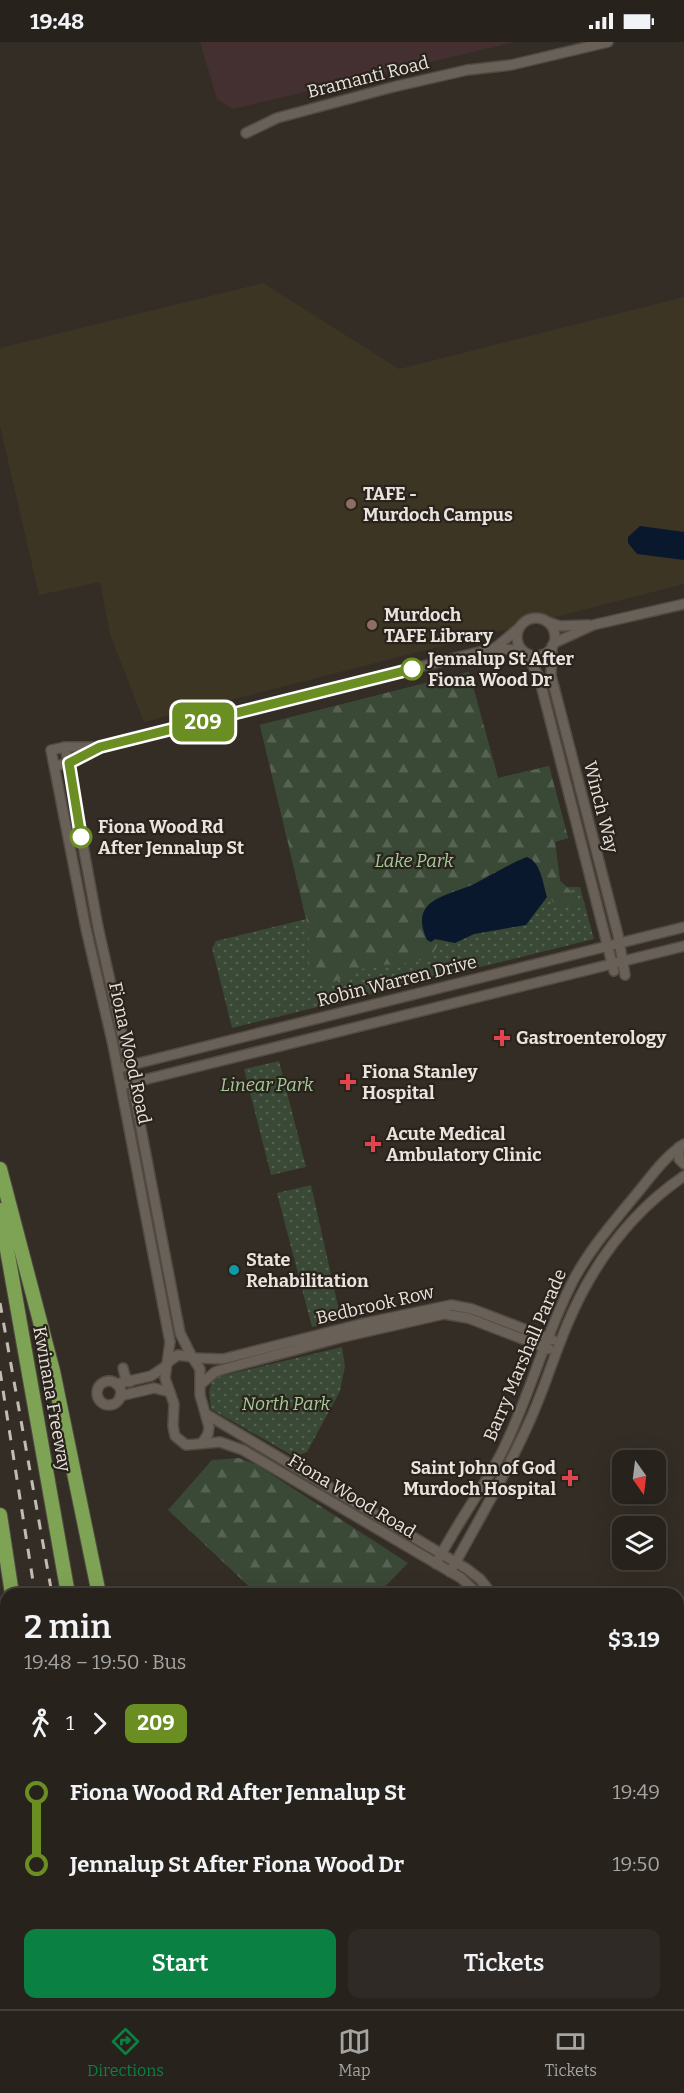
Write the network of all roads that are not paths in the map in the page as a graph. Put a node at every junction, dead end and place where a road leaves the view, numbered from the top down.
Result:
1 (608, 42) edge
2 (246, 133) dead end
3 (684, 604) edge
4 (546, 621) junction
5 (593, 625) junction
6 (520, 627) junction
7 (553, 644) junction
8 (495, 648) junction
9 (525, 652) junction
10 (65, 747) junction
11 (100, 747) junction
12 (69, 763) junction
13 (55, 766) junction
14 (98, 927) junction
15 (684, 927) edge
16 (86, 929) junction
17 (684, 946) edge
18 (616, 955) junction
19 (636, 957) junction
20 (329, 1015) junction
21 (280, 1027) junction
22 (334, 1032) junction
23 (284, 1044) junction
24 (129, 1066) junction
25 (117, 1068) junction
26 (132, 1083) junction
27 (121, 1085) junction
28 (682, 1145) edge
29 (684, 1164) edge
30 (0, 1168) edge
31 (684, 1176) edge
32 (0, 1210) edge
33 (342, 1333) junction
34 (547, 1343) junction
35 (559, 1347) junction
36 (192, 1358) junction
37 (167, 1365) junction
38 (123, 1368) dead end
39 (101, 1373) dead end
40 (130, 1382) junction
41 (101, 1384) junction
42 (117, 1384) junction
43 (200, 1385) junction
44 (170, 1392) junction
45 (120, 1396) junction
46 (204, 1412) junction
47 (202, 1443) junction
48 (0, 1515) edge
49 (441, 1554) junction
50 (455, 1562) junction
51 (436, 1564) junction
52 (450, 1572) junction
53 (11, 1588) edge
54 (67, 1588) edge
55 (98, 1588) edge
56 (472, 1588) edge
57 (487, 1588) edge

1 - 2 street, Bramanti Road
3 - 5 street
4 - 5 street
4 - 6 street
4 - 7 street
5 - 7 street
6 - 8 street
6 - 9 street
7 - 9 street
7 - 18 street, Winch Way
8 - 9 street
8 - 11 street
9 - 18 street, Winch Way
10 - 11 street
10 - 12 street, Fiona Wood Road
10 - 13 street, Fiona Wood Road
11 - 12 street
12 - 13 street
12 - 14 street, Fiona Wood Road
13 - 16 street, Fiona Wood Road
14 - 16 street
14 - 24 street, Fiona Wood Road
15 - 18 street
16 - 25 street, Fiona Wood Road
17 - 19 street
18 - 19 street
18 - 19 street
18 - 20 street, Robin Warren Drive
18 - 22 street, Robin Warren Drive
20 - 21 street, Robin Warren Drive
20 - 22 street
21 - 23 street
21 - 24 street, Robin Warren Drive
22 - 23 street, Robin Warren Drive
23 - 26 street, Robin Warren Drive
24 - 25 street, Robin Warren Drive
24 - 26 street, Fiona Wood Road
25 - 27 street, Fiona Wood Road
26 - 27 street, Robin Warren Drive
26 - 36 street, Fiona Wood Road
27 - 37 street, Fiona Wood Road
28 - 29 street
28 - 34 street, Barry Marshall Parade
30 - 55 highway
31 - 35 street, Barry Marshall Parade
32 - 54 highway, Kwinana Freeway
33 - 34 street, Bedbrook Row
33 - 36 street, Bedbrook Row
33 - 43 street, Bedbrook Row
34 - 35 street, Bedbrook Row
34 - 49 street, Barry Marshall Parade
35 - 50 street, Barry Marshall Parade
36 - 37 street
36 - 43 street, Fiona Wood Road
37 - 40 street
37 - 44 street, Fiona Wood Road
38 - 40 street
39 - 41 street
40 - 42 street
41 - 42 street
41 - 45 street
42 - 45 street
43 - 46 street, Fiona Wood Road
44 - 45 street
44 - 47 street, Fiona Wood Road
46 - 47 street, Fiona Wood Road
46 - 49 street, Fiona Wood Road
47 - 51 street, Fiona Wood Road
48 - 53 highway
49 - 50 street, Fiona Wood Road
49 - 51 street, Barry Marshall Parade
50 - 52 street, Barry Marshall Parade
50 - 57 street, Fiona Wood Road
51 - 52 street, Fiona Wood Road
52 - 56 street, Fiona Wood Road

